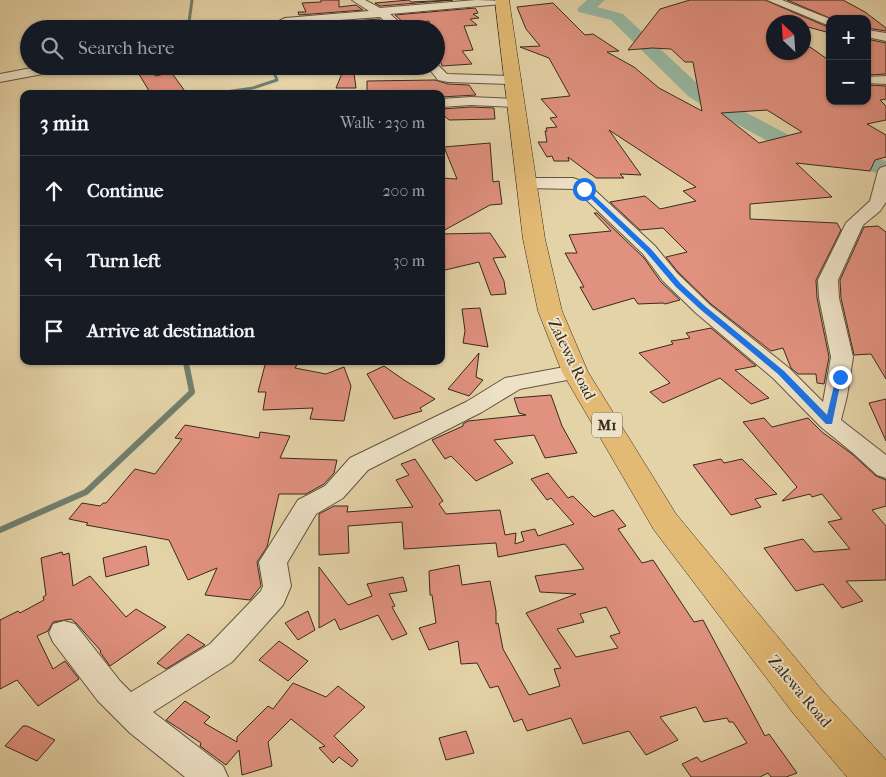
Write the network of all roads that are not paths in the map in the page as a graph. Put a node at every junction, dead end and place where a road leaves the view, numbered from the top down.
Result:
1 (502, 0) edge
2 (772, 0) edge
3 (360, 2) edge
4 (379, 13) junction
5 (390, 20) edge
6 (826, 21) edge
7 (871, 34) edge
8 (886, 37) edge
9 (0, 65) edge
10 (20, 74) edge
11 (441, 75) edge
12 (4, 77) edge
13 (872, 80) dead end
14 (886, 80) edge
15 (515, 92) junction
16 (445, 103) edge
17 (886, 171) edge
18 (525, 183) junction
19 (575, 372) junction
20 (829, 422) junction
21 (886, 469) edge
22 (64, 633) dead end
23 (129, 710) junction
24 (211, 777) edge
25 (874, 777) edge

1 - 4 street
1 - 15 highway, Zalewa Road / M1
2 - 6 street
3 - 4 street
3 - 4 street
4 - 5 street
7 - 8 street
9 - 12 street
10 - 12 street
11 - 15 street
13 - 14 street
15 - 16 street
15 - 18 highway, Zalewa Road / M1
17 - 20 street
18 - 19 highway, Zalewa Road / M1
18 - 20 street
19 - 23 street
19 - 25 highway, Zalewa Road / M1
20 - 21 street
22 - 23 street
23 - 24 street

